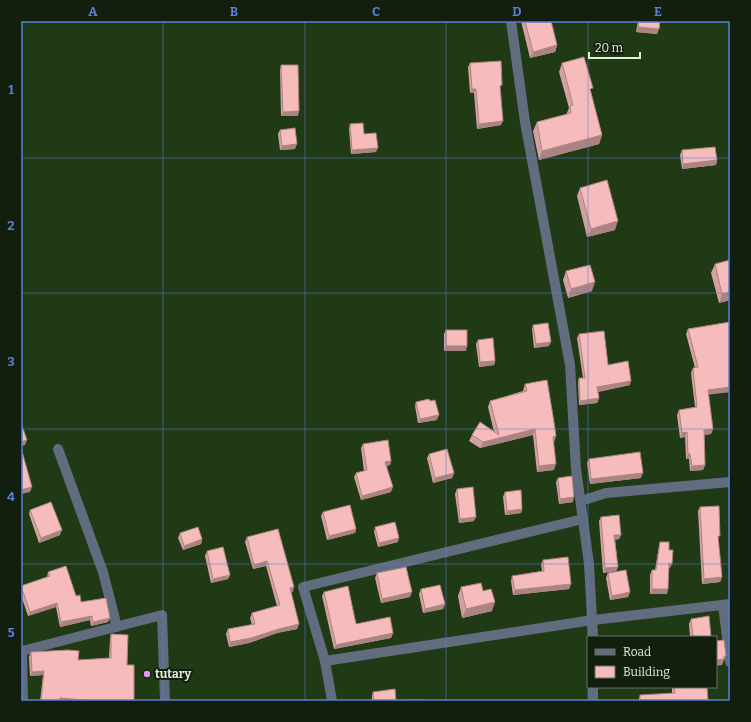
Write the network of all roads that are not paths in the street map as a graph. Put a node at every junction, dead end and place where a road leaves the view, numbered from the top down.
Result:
1 (511, 21) edge
2 (58, 449) dead end
3 (730, 482) edge
4 (581, 501) junction
5 (583, 519) junction
6 (727, 604) edge
7 (593, 620) junction
8 (117, 627) junction
9 (593, 636) edge
10 (22, 651) edge
11 (325, 661) junction
12 (730, 662) edge
13 (593, 688) edge
14 (23, 701) edge
15 (165, 701) edge
16 (332, 701) edge
17 (593, 701) edge

1 - 4 street
2 - 8 street
3 - 4 street
4 - 5 street
5 - 7 street
5 - 11 street
6 - 7 street
6 - 12 street
7 - 9 street
7 - 11 street
8 - 10 street
8 - 15 street
10 - 14 street
11 - 16 street
13 - 17 street

